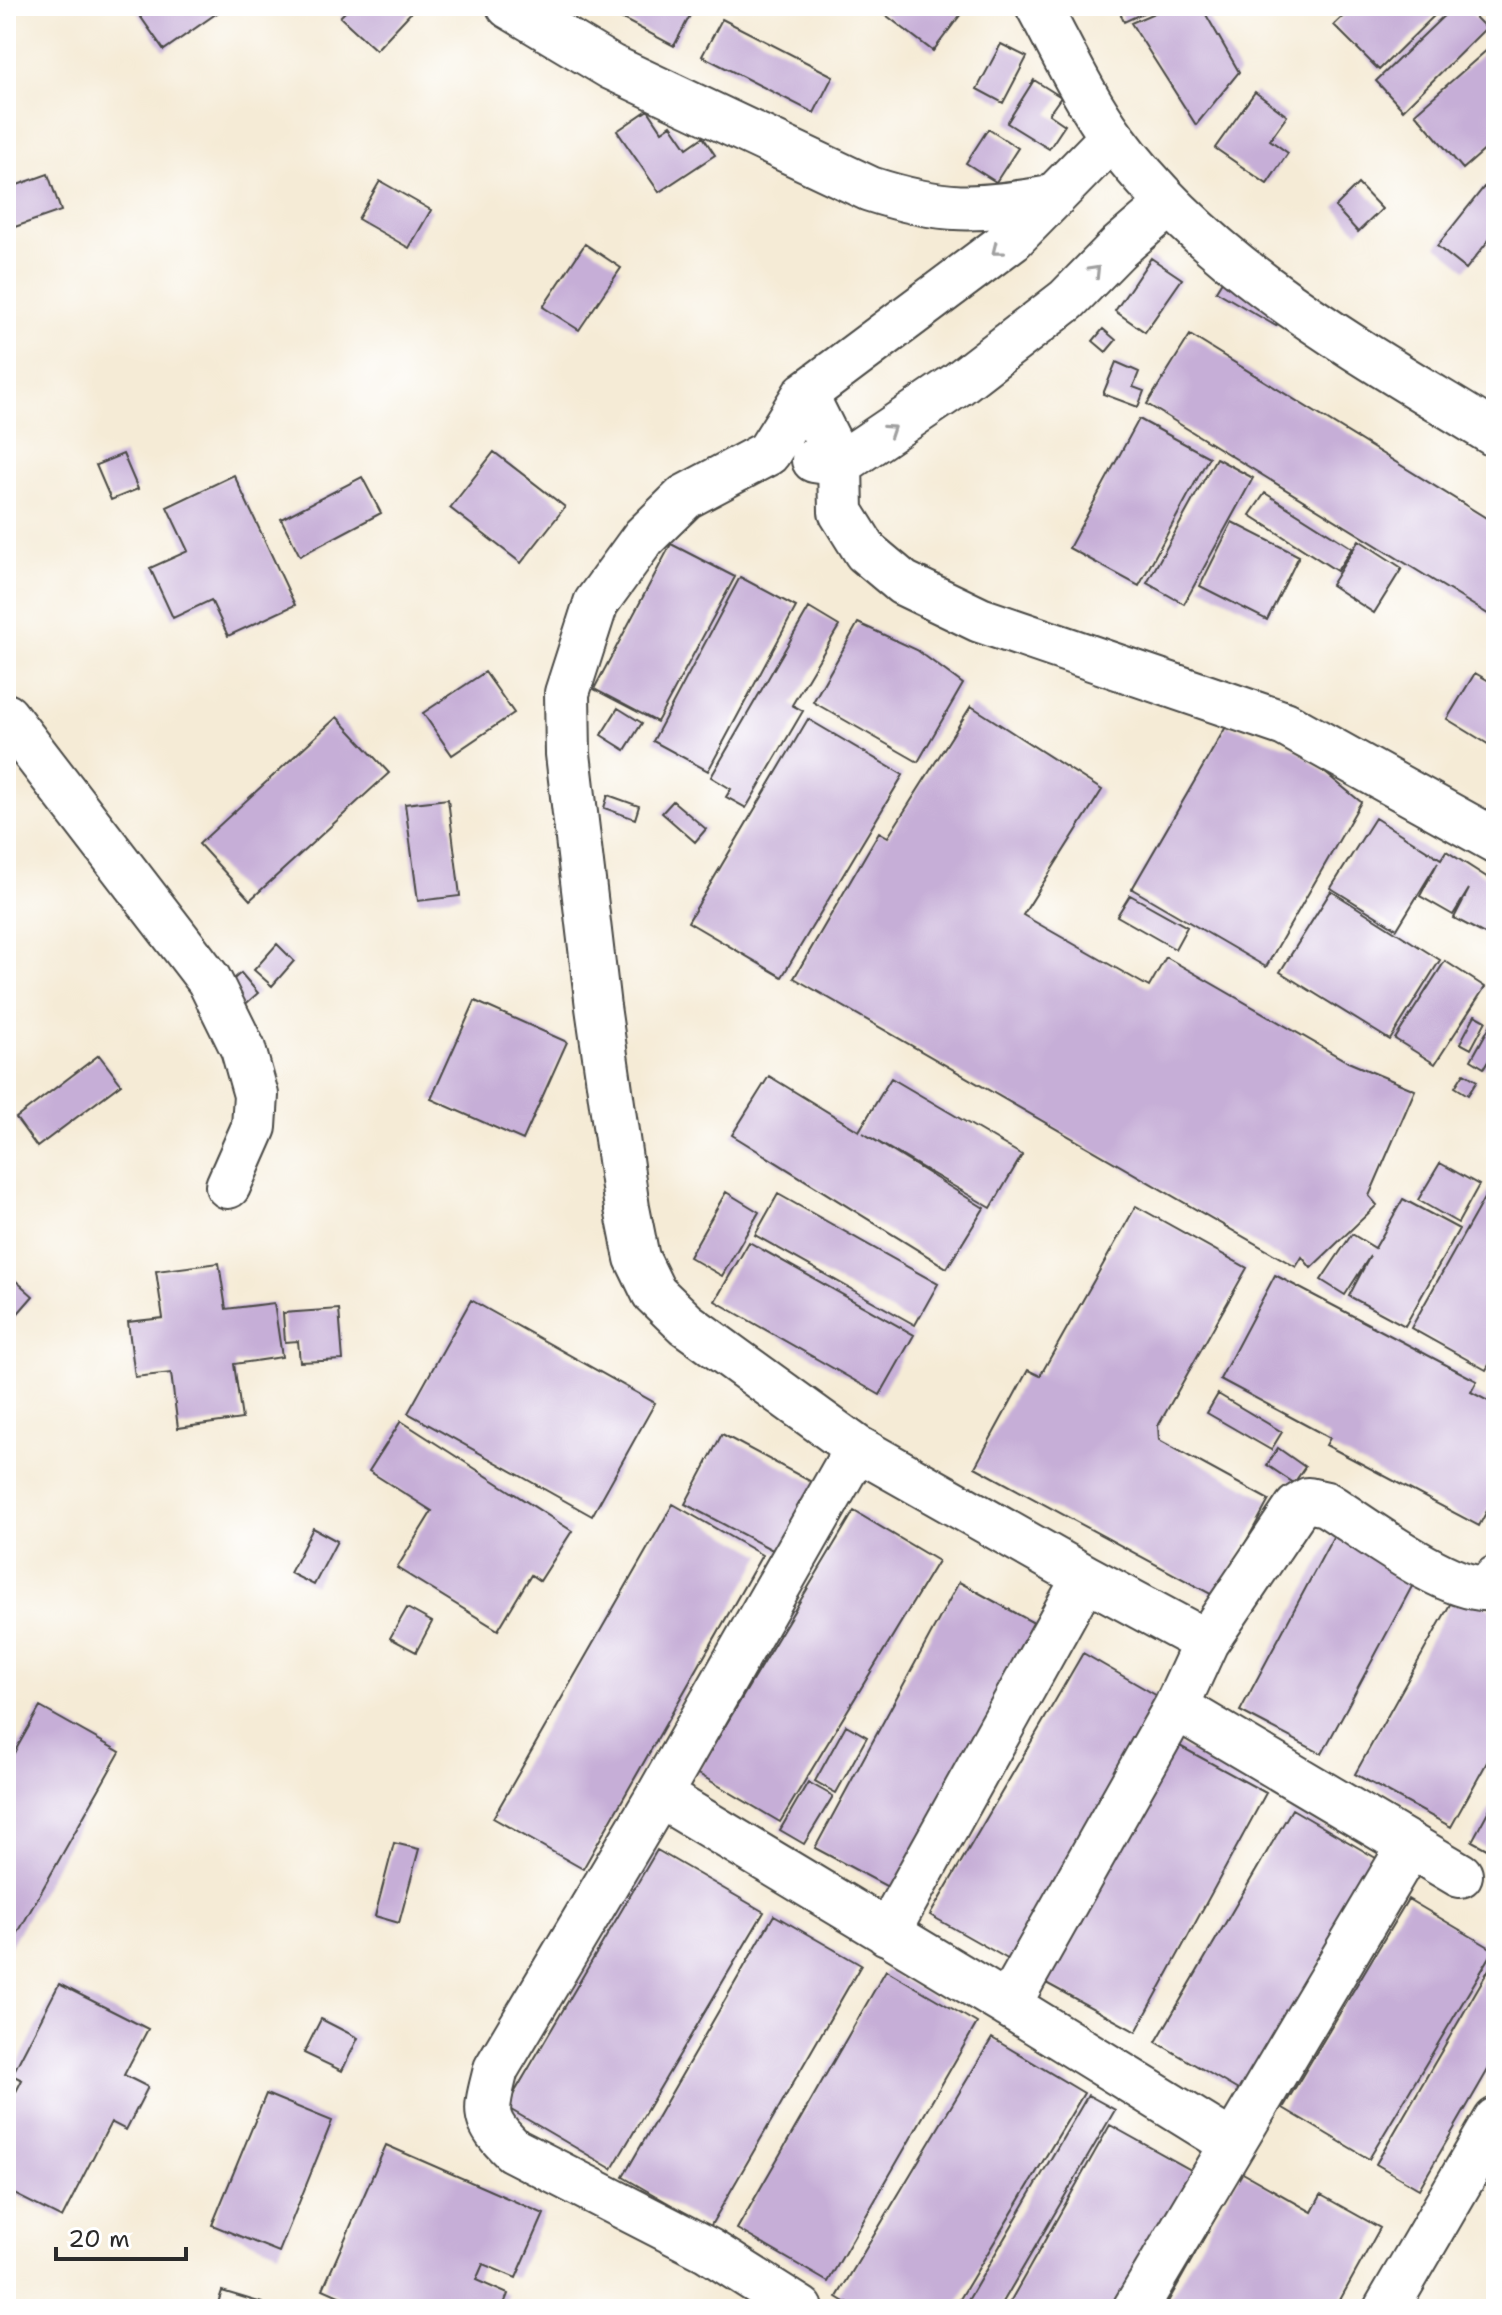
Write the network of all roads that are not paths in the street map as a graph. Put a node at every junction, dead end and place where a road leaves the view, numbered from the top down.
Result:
1 (509, 6) edge
2 (1038, 6) edge
3 (1112, 137) junction
4 (1051, 198) junction
5 (1169, 204) junction
6 (805, 394) junction
7 (1496, 435) edge
8 (768, 453) junction
9 (840, 464) junction
10 (6, 716) edge
11 (1496, 841) edge
12 (228, 1186) dead end
13 (857, 1448) junction
14 (1085, 1577) junction
15 (1496, 1578) edge
16 (1206, 1642) junction
17 (1176, 1707) junction
18 (659, 1795) junction
19 (1409, 1847) junction
20 (1460, 1875) dead end
21 (887, 1933) junction
22 (1008, 2005) junction
23 (1496, 2120) edge
24 (1233, 2144) junction
25 (801, 2309) edge
26 (1135, 2309) edge
27 (1386, 2309) edge

1 - 4 street
2 - 3 street
3 - 4 street
3 - 5 street
4 -> 6 street
5 - 7 street
9 -> 5 street
6 - 8 street
6 - 9 street
8 - 9 street
8 - 13 street
9 - 11 street
10 - 12 street
13 - 14 street
13 - 18 street
14 - 16 street
14 - 21 street
15 - 16 street
16 - 17 street
17 - 19 street
17 - 22 street
18 - 21 street
18 - 25 street
19 - 20 street
19 - 24 street
21 - 22 street
22 - 24 street
23 - 27 street
24 - 26 street

